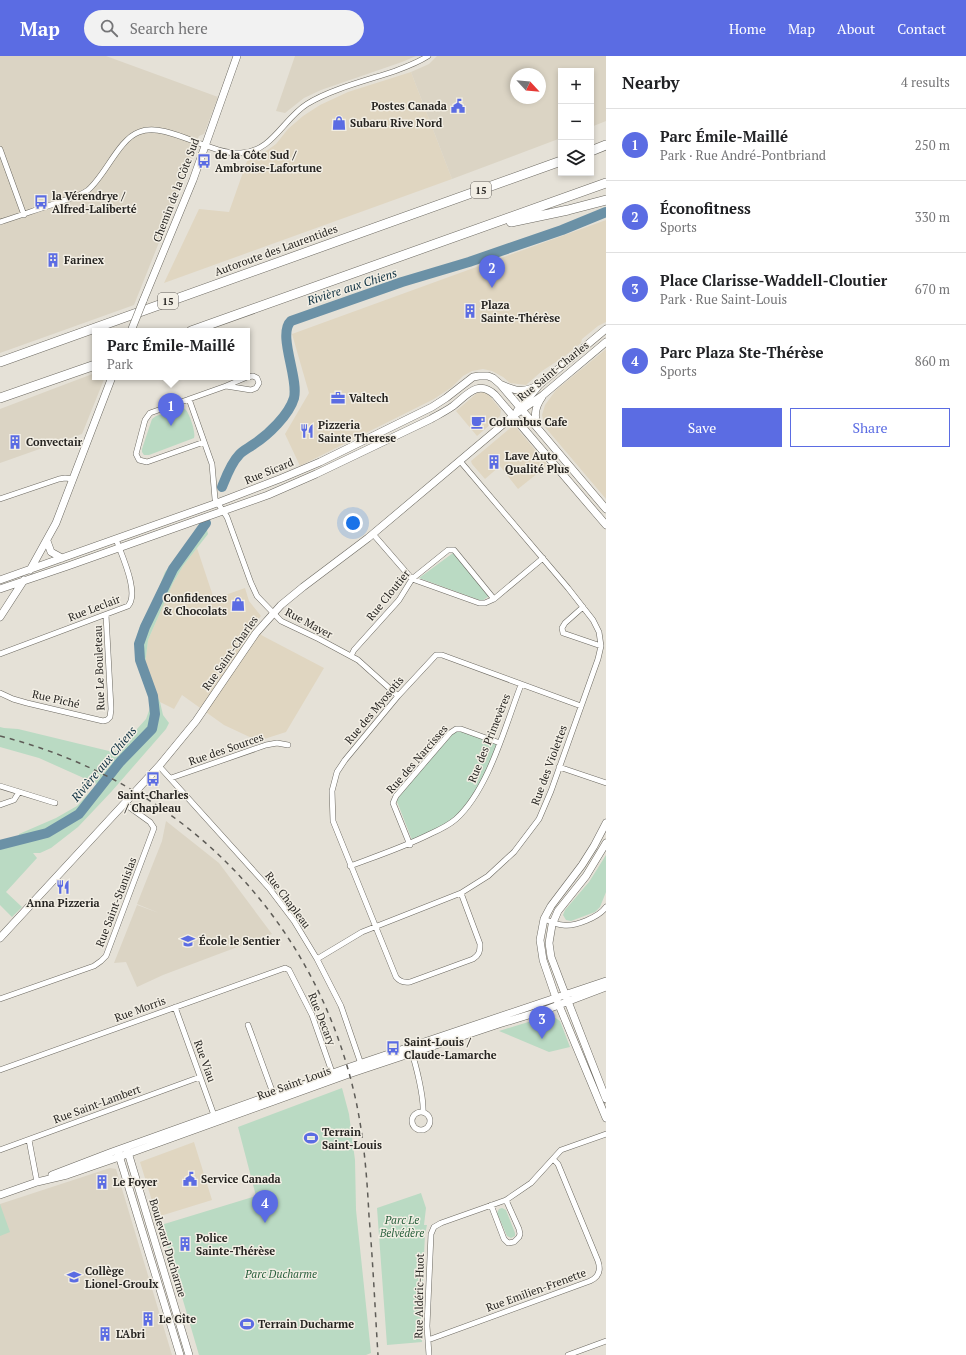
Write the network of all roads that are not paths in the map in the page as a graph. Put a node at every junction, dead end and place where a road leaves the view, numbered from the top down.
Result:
1 (237, 56) edge
2 (428, 56) edge
3 (205, 146) junction
4 (606, 146) edge
5 (0, 149) edge
6 (594, 150) edge
7 (558, 163) edge
8 (606, 183) edge
9 (606, 200) edge
10 (24, 215) junction
11 (0, 222) edge
12 (476, 230) junction
13 (95, 328) edge
14 (132, 328) edge
15 (199, 328) edge
16 (92, 329) edge
17 (606, 329) edge
18 (598, 336) junction
19 (591, 342) junction
20 (605, 343) edge
21 (597, 349) junction
22 (0, 362) edge
23 (92, 366) edge
24 (250, 376) edge
25 (111, 380) edge
26 (240, 380) edge
27 (500, 384) junction
28 (539, 385) junction
29 (226, 386) junction
30 (543, 395) junction
31 (0, 398) edge
32 (189, 399) junction
33 (520, 409) junction
34 (513, 416) junction
35 (393, 427) junction
36 (538, 429) junction
37 (397, 436) junction
38 (204, 442) junction
39 (460, 461) junction
40 (320, 462) junction
41 (325, 470) junction
42 (73, 479) junction
43 (589, 489) junction
44 (582, 496) junction
45 (0, 499) edge
46 (217, 503) junction
47 (606, 509) edge
48 (224, 511) junction
49 (606, 525) edge
50 (373, 534) junction
51 (116, 539) junction
52 (47, 541) junction
53 (119, 548) junction
54 (62, 558) junction
55 (543, 558) junction
56 (30, 570) junction
57 (412, 579) junction
58 (0, 580) edge
59 (23, 582) junction
60 (0, 589) edge
61 (494, 599) junction
62 (583, 607) junction
63 (273, 613) junction
64 (106, 615) junction
65 (0, 617) edge
66 (601, 646) junction
67 (0, 654) edge
68 (351, 656) junction
69 (521, 685) junction
70 (0, 692) edge
71 (398, 696) junction
72 (581, 706) junction
73 (108, 720) joint
74 (500, 743) junction
75 (288, 745) dead end
76 (159, 766) junction
77 (559, 767) junction
78 (171, 778) junction
79 (606, 783) edge
80 (0, 786) edge
81 (19, 792) junction
82 (55, 804) dead end
83 (125, 804) junction
84 (0, 805) edge
85 (606, 823) edge
86 (606, 843) edge
87 (410, 845) junction
88 (350, 866) junction
89 (461, 893) junction
90 (606, 906) edge
91 (544, 919) junction
92 (553, 922) junction
93 (375, 926) junction
94 (0, 938) edge
95 (317, 959) junction
96 (286, 968) joint
97 (606, 981) edge
98 (606, 987) edge
99 (566, 998) junction
100 (0, 999) edge
101 (558, 1001) junction
102 (175, 1007) junction
103 (248, 1025) dead end
104 (411, 1050) junction
105 (362, 1066) junction
106 (0, 1070) edge
107 (334, 1076) junction
108 (200, 1077) junction
109 (275, 1098) junction
110 (606, 1099) edge
111 (423, 1112) dead end
112 (606, 1118) edge
113 (215, 1119) junction
114 (606, 1134) edge
115 (29, 1140) junction
116 (0, 1150) edge
117 (127, 1151) junction
118 (118, 1154) junction
119 (553, 1159) junction
120 (37, 1182) junction
121 (0, 1195) edge
122 (506, 1200) junction
123 (491, 1205) junction
124 (428, 1340) junction
125 (606, 1341) edge
126 (180, 1355) edge
127 (189, 1355) edge
128 (429, 1355) edge
129 (568, 1355) edge

1 - 3 street, Chemin de la Côte Sud
2 - 3 street
3 - 10 street
3 - 14 street, Chemin de la Côte Sud, bridge
4 - 6 highway
5 - 10 street
7 - 13 highway, Autoroute des Laurentides / 15
8 - 12 highway
9 - 12 highway
10 - 11 street
12 - 15 highway
16 - 22 highway, Autoroute des Laurentides / 15
17 - 18 street, Rue Saint-Charles
18 - 19 street, Rue Saint-Charles
18 - 20 street
19 - 21 street
19 - 28 street, Rue Saint-Charles
20 - 21 street, Rue Saint-Charles
21 - 30 street, Rue Saint-Charles
23 - 31 highway
24 - 29 street
25 - 42 street
26 - 29 street
27 - 28 street
27 - 33 street, Rue Sicard
27 - 35 street, Rue Sicard
28 - 33 street, Rue Saint-Charles
29 - 32 street
30 - 33 street, Rue Saint-Charles
30 - 36 street
32 - 38 street
32 - 38 street
33 - 34 street, Rue Saint-Charles
33 - 36 street, Rue Sicard
34 - 37 street, Rue Sicard
34 - 39 street, Rue Saint-Charles
34 - 44 street
35 - 37 street
35 - 40 street, Rue Sicard
36 - 43 street, Rue Sicard
37 - 41 street, Rue Sicard
38 - 46 street
39 - 50 street, Rue Saint-Charles
39 - 55 street, Rue des Violettes
40 - 41 street
40 - 46 street, Rue Sicard
41 - 48 street, Rue Sicard
42 - 45 street
42 - 52 street
43 - 44 street
43 - 47 street, Rue Sicard
44 - 49 street
46 - 48 street, Rue Mayer
46 - 51 street, Rue Sicard
48 - 53 street, Rue Sicard
48 - 63 street, Rue Mayer
50 - 57 street
50 - 63 street, Rue Saint-Charles
51 - 53 street, Rue Leclair
51 - 54 street, Rue Sicard
52 - 54 street
52 - 56 street
53 - 59 street, Rue Sicard
53 - 64 street, Rue Leclair
54 - 56 street, Rue Sicard
55 - 61 street
55 - 62 street, Rue des Violettes
56 - 58 street, Rue Sicard
56 - 59 street
57 - 61 street
57 - 61 street, Rue Cloutier
57 - 68 street, Rue Cloutier
59 - 60 street, Rue Sicard
59 - 65 street
62 - 66 street, Rue des Violettes
62 - 66 street
63 - 68 street, Rue Mayer
63 - 76 street, Rue Saint-Charles
64 - 67 street, Rue Leclair
64 - 73 street, Rue Le Bouleteau
66 - 72 street, Rue des Violettes
68 - 71 street, Rue Mayer
69 - 71 street, Rue des Myosotis
69 - 72 street, Rue des Myosotis
69 - 74 street, Rue des Primevères
70 - 73 street, Rue Piché
71 - 88 street, Rue des Myosotis
72 - 77 street, Rue des Violettes
74 - 87 street, Rue des Primevères
74 - 87 street, Rue des Narcisses
75 - 78 street, Rue des Sources
76 - 78 street, Rue Chapleau
76 - 83 street, Rue Saint-Charles
77 - 79 street
77 - 89 street, Rue des Violettes
78 - 95 street, Rue Chapleau
80 - 81 street
81 - 82 street
81 - 84 street
83 - 94 street, Rue Saint-Charles
83 - 100 street, Rue Saint-Stanislas
85 - 91 street
86 - 92 street
87 - 88 street, Rue des Primevères
88 - 93 street, Rue des Myosotis
89 - 93 street, Rue des Violettes
89 - 93 street, Rue des Myosotis
90 - 92 street
91 - 92 street
91 - 101 street
92 - 99 street
93 - 95 street, Rue des Violettes
95 - 105 street, Rue Chapleau
96 - 102 street, Rue Morris
96 - 107 street, Rue Decary
97 - 99 street
98 - 99 street
99 - 101 street, Rue Saint-Louis
99 - 110 street
101 - 104 street, Rue Saint-Louis
101 - 112 street
102 - 106 street, Rue Morris
102 - 108 street, Rue Viau
103 - 109 street
104 - 105 street, Rue Saint-Louis
104 - 111 street
105 - 107 street, Rue Saint-Louis
107 - 109 street, Rue Saint-Louis
108 - 113 street, Rue Viau
108 - 115 street, Rue Saint-Lambert
109 - 113 street, Rue Saint-Louis
113 - 117 street, Rue Saint-Louis
114 - 119 street, Rue Aldéric-Huot
115 - 116 street, Rue Saint-Lambert
115 - 120 street
117 - 118 street, Rue Saint-Louis
117 - 127 street, Boulevard Ducharme
118 - 120 street, Rue Saint-Louis
118 - 126 street, Boulevard Ducharme
119 - 122 street, Rue Aldéric-Huot
119 - 124 street, Rue Emilien-Frenette
120 - 121 street, Rue Saint-Louis
122 - 123 street, Rue Aldéric-Huot
122 - 123 street
123 - 124 street, Rue Aldéric-Huot
124 - 128 street, Rue Aldéric-Huot
125 - 129 street

